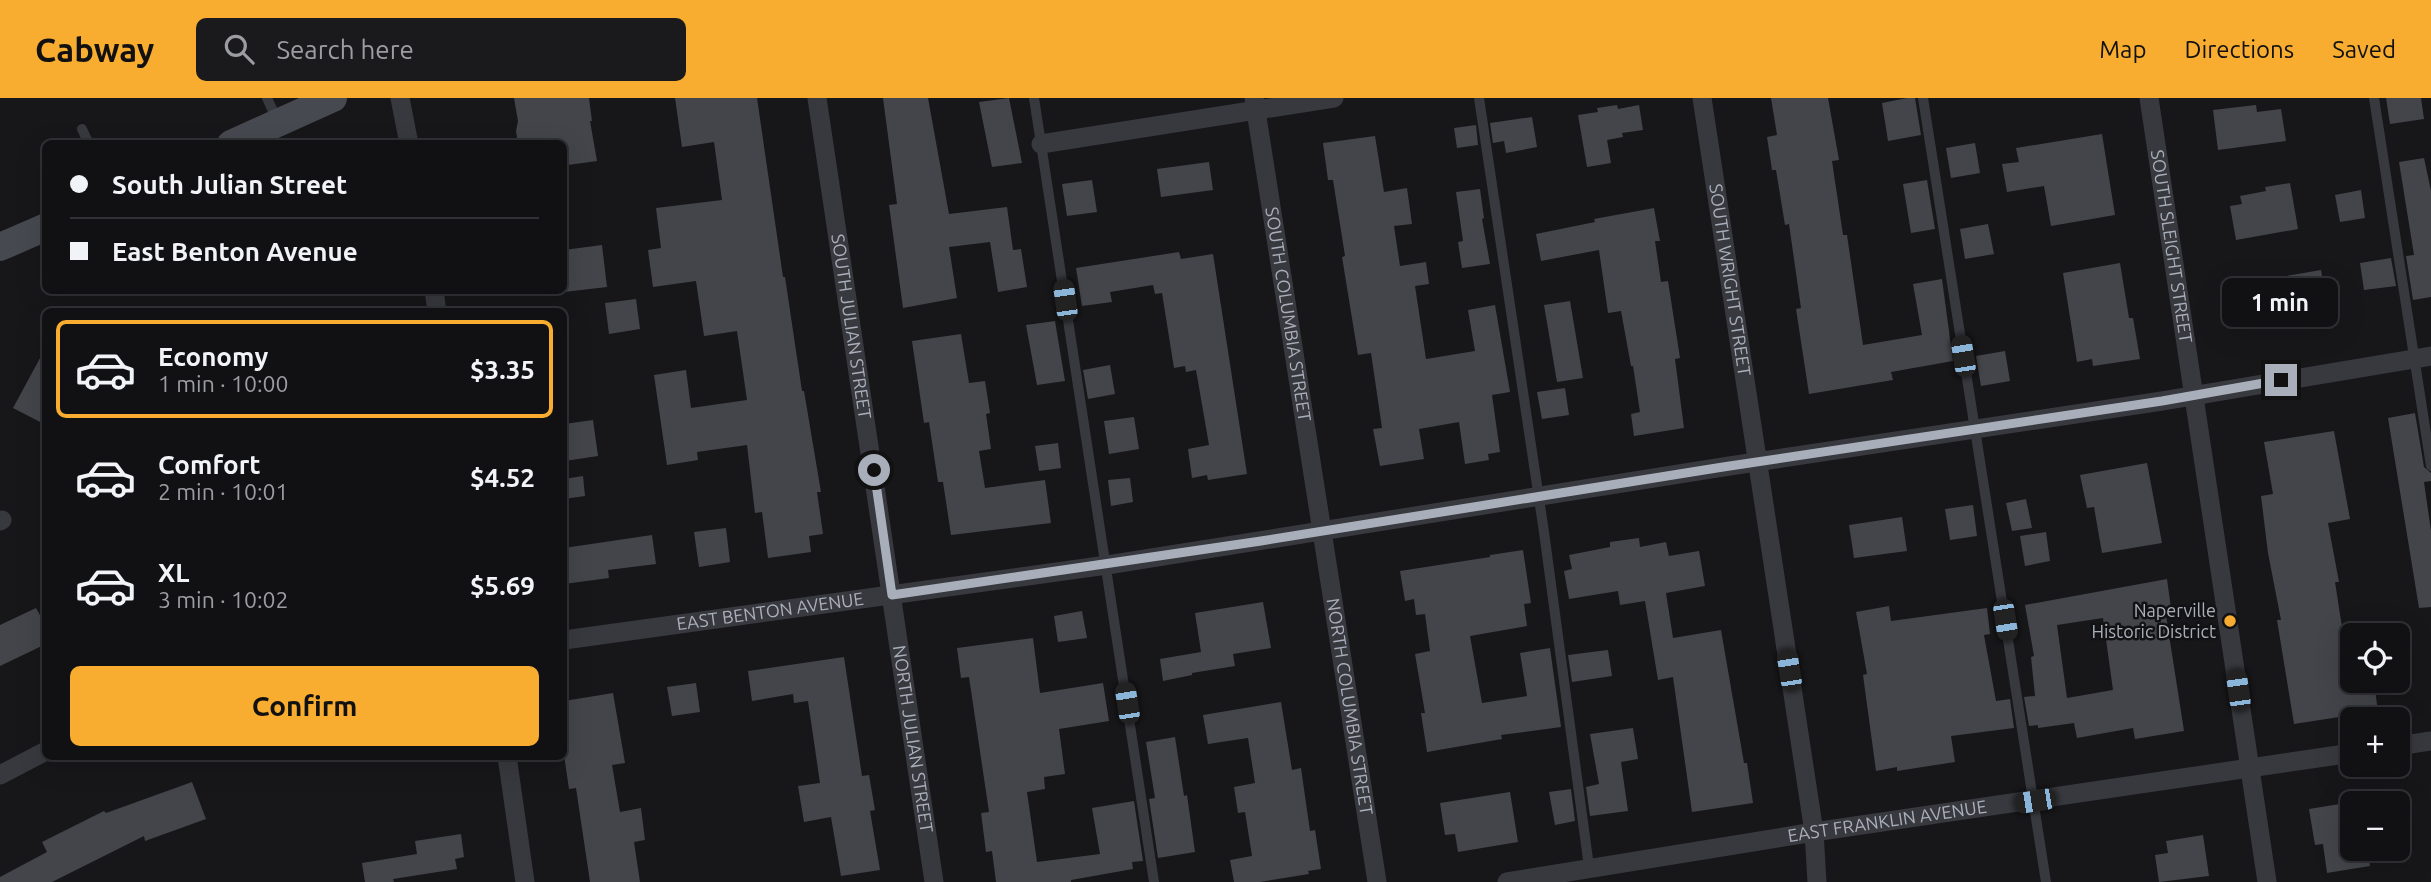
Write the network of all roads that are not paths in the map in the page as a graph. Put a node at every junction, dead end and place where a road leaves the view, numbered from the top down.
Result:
1 (333, 98) edge
2 (400, 98) edge
3 (817, 98) edge
4 (1034, 98) edge
5 (1334, 98) edge
6 (1479, 98) edge
7 (1702, 98) edge
8 (1923, 98) edge
9 (2150, 98) edge
10 (2374, 98) edge
11 (1255, 104) edge
12 (272, 110) edge
13 (82, 129) dead end
14 (87, 140) edge
15 (236, 140) edge
16 (408, 140) edge
17 (1041, 144) junction
18 (42, 229) edge
19 (0, 247) edge
20 (2422, 357) edge
21 (2194, 395) junction
22 (1975, 429) junction
23 (1757, 462) junction
24 (2431, 466) edge
25 (1539, 498) junction
26 (1321, 532) junction
27 (1107, 565) junction
28 (892, 595) junction
29 (567, 640) edge
30 (2431, 741) edge
31 (2410, 744) edge
32 (42, 753) edge
33 (2340, 755) edge
34 (508, 760) edge
35 (2249, 769) junction
36 (0, 775) edge
37 (2035, 801) junction
38 (1814, 832) junction
39 (1589, 867) junction
40 (1529, 880) edge
41 (525, 882) edge
42 (934, 882) edge
43 (1154, 882) edge
44 (1377, 882) edge
45 (1507, 882) edge
46 (1817, 882) edge
47 (2046, 882) edge
48 (2267, 882) edge

1 - 12 main road
2 - 16 street
3 - 28 street, SOUTH JULIAN STREET
4 - 17 lane
5 - 11 street
6 - 25 lane
7 - 23 street, SOUTH WRIGHT STREET
8 - 22 lane
9 - 21 street, SOUTH SLEIGHT STREET
10 - 20 lane
11 - 17 street
11 - 26 street, SOUTH COLUMBIA STREET
12 - 15 main road
13 - 14 lane
17 - 27 lane
18 - 19 main road
20 - 21 street, EAST BENTON AVENUE
20 - 24 lane
21 - 22 street, EAST BENTON AVENUE
21 - 35 street, SOUTH SLEIGHT STREET
22 - 23 street, EAST BENTON AVENUE
22 - 37 lane
23 - 25 street, EAST BENTON AVENUE
23 - 38 street, SOUTH WRIGHT STREET
25 - 26 street, EAST BENTON AVENUE
25 - 39 lane
26 - 27 street, EAST BENTON AVENUE
26 - 44 street, NORTH COLUMBIA STREET
27 - 28 street, EAST BENTON AVENUE
27 - 43 lane
28 - 29 street, EAST BENTON AVENUE
28 - 42 street, NORTH JULIAN STREET
30 - 31 street
32 - 36 street
33 - 35 street, EAST FRANKLIN AVENUE
34 - 41 street
35 - 37 street, EAST FRANKLIN AVENUE
35 - 48 street, SOUTH SLEIGHT STREET
37 - 38 street, EAST FRANKLIN AVENUE
37 - 47 lane
38 - 39 street, EAST FRANKLIN AVENUE
38 - 46 street, SOUTH WRIGHT STREET
39 - 40 street, EAST FRANKLIN AVENUE
40 - 45 street, EAST FRANKLIN AVENUE

